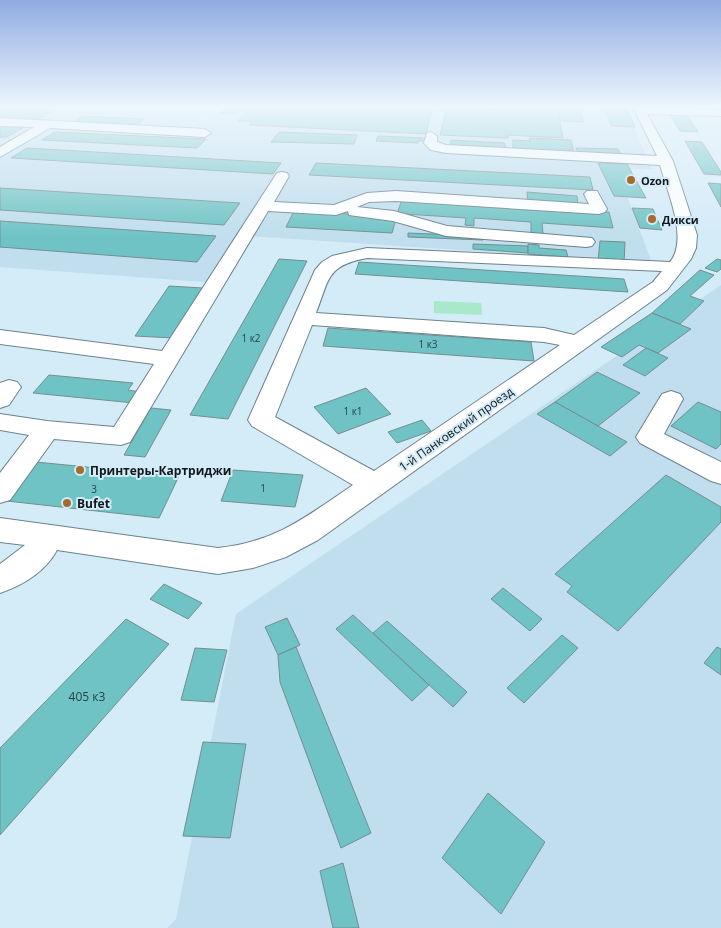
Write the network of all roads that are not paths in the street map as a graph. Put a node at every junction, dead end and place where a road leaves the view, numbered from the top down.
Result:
1 (470, 150) edge
2 (661, 150) edge
3 (666, 161) junction
4 (282, 176) dead end
5 (592, 194) dead end
6 (263, 206) junction
7 (336, 210) junction
8 (586, 242) dead end
9 (675, 270) junction
10 (303, 318) junction
11 (0, 338) edge
12 (579, 343) junction
13 (168, 359) junction
14 (671, 399) dead end
15 (0, 422) edge
16 (47, 430) junction
17 (721, 474) edge
18 (376, 485) junction
19 (0, 493) edge
20 (0, 530) edge
21 (48, 538) junction
22 (0, 580) edge

1 - 3 street
2 - 3 street, 1-й Панковский проезд
3 - 9 street, 1-й Панковский проезд
4 - 6 street
5 - 7 street
6 - 7 street
6 - 13 street
7 - 8 street
9 - 10 street
9 - 12 street, 1-й Панковский проезд
10 - 12 street
10 - 18 street
11 - 13 street
12 - 18 street, 1-й Панковский проезд
13 - 16 street
14 - 17 street
15 - 16 street
16 - 19 street
18 - 21 street, 1-й Панковский проезд
20 - 21 street, 1-й Панковский проезд
21 - 22 street

